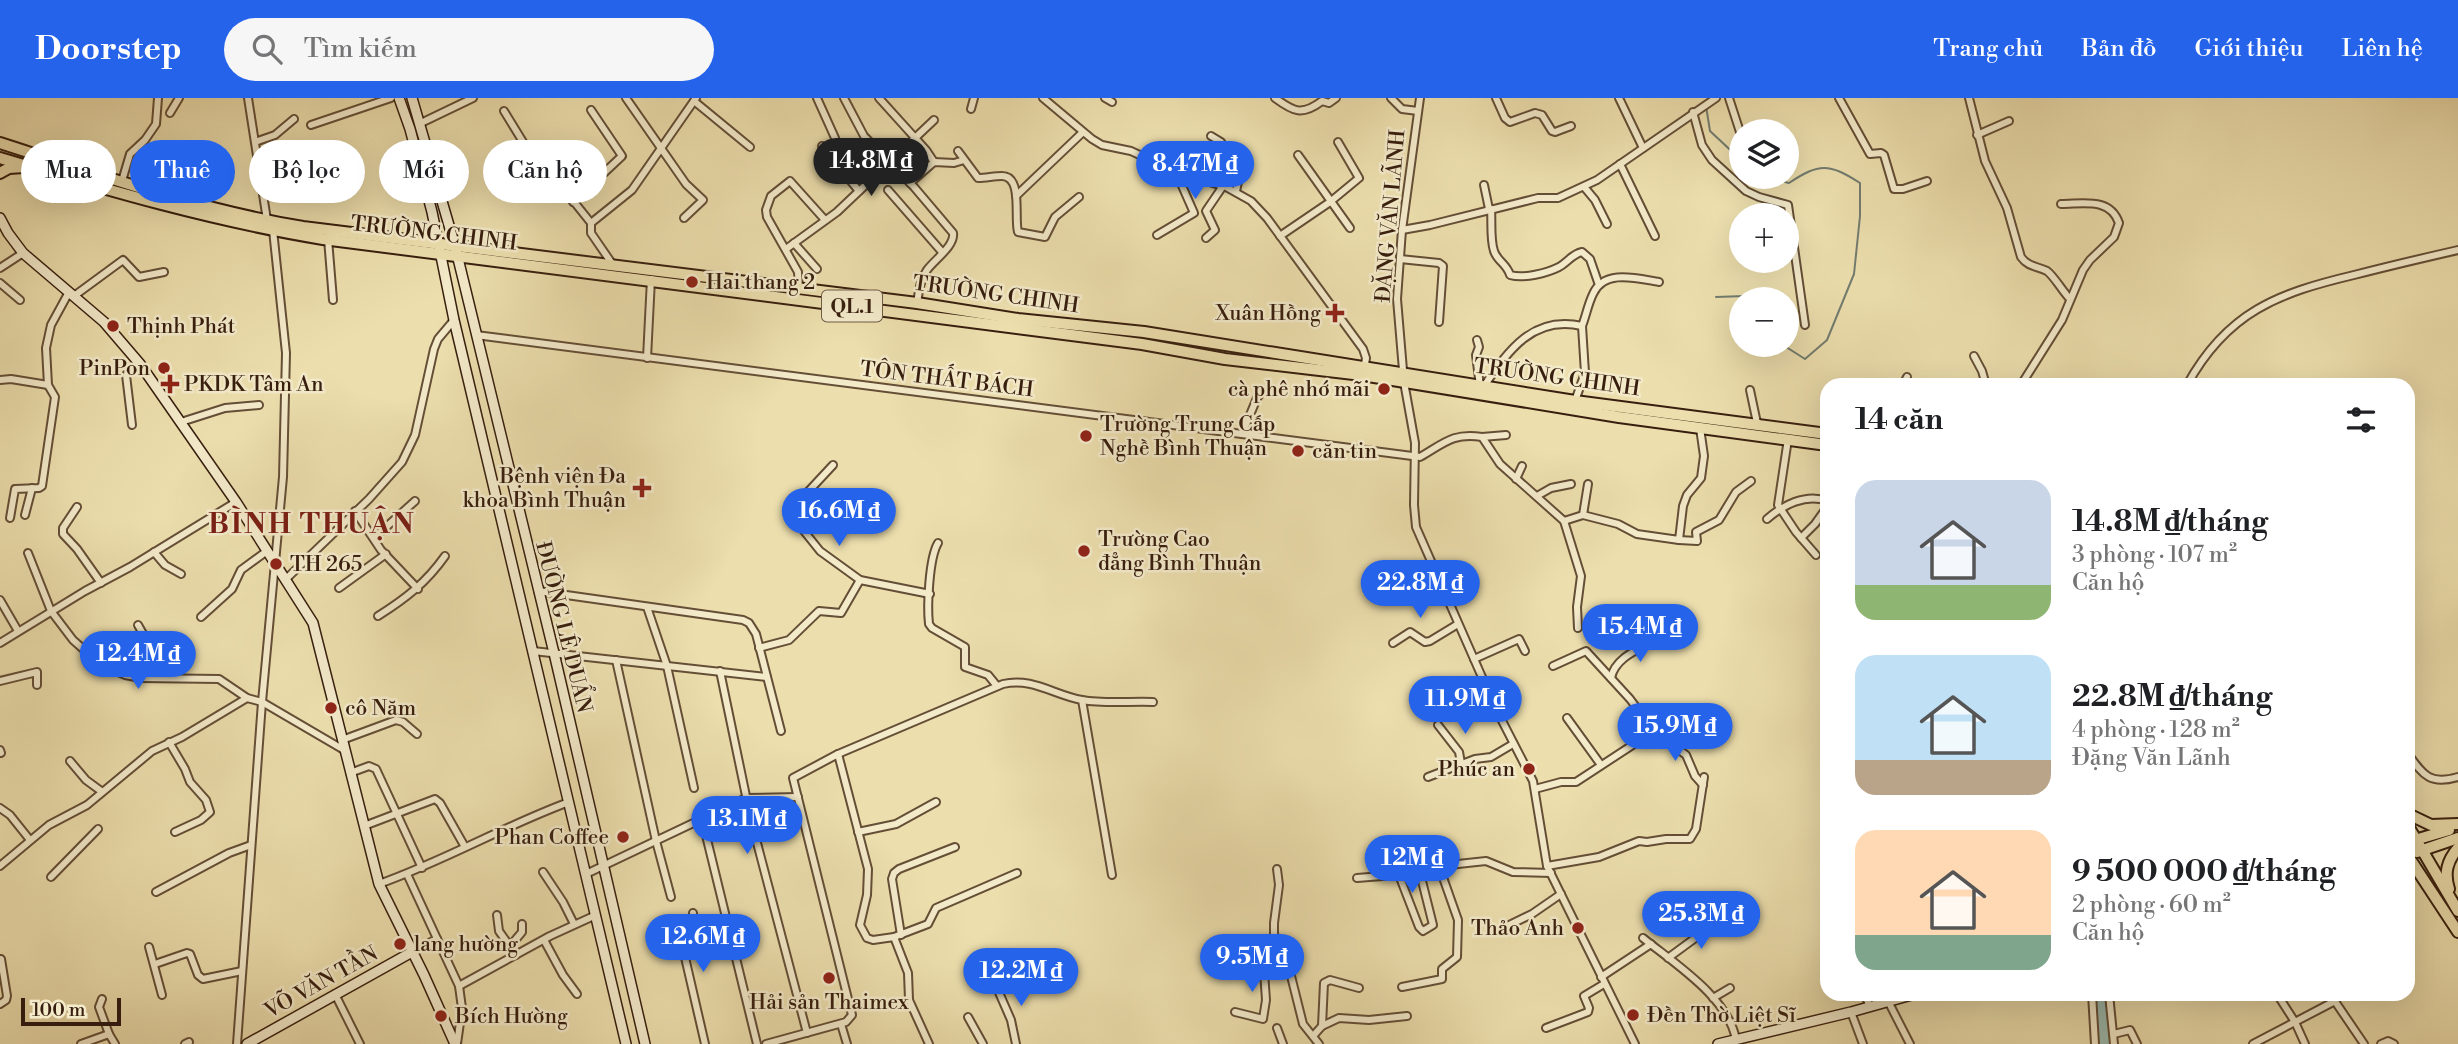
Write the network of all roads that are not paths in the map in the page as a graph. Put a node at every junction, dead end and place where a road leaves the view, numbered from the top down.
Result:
1 (159, 98) edge
2 (179, 98) edge
3 (248, 98) edge
4 (391, 98) edge
5 (399, 98) edge
6 (412, 98) edge
7 (473, 98) edge
8 (626, 98) edge
9 (817, 98) edge
10 (844, 98) edge
11 (879, 98) edge
12 (974, 98) edge
13 (1043, 98) edge
14 (1275, 98) edge
15 (1336, 98) edge
16 (1391, 98) edge
17 (1420, 98) edge
18 (1496, 98) edge
19 (1619, 98) edge
20 (1716, 98) edge
21 (1728, 98) edge
22 (1839, 98) edge
23 (1969, 98) edge
24 (695, 99) edge
25 (971, 109) dead end
26 (592, 110) dead end
27 (505, 111) dead end
28 (1418, 111) junction
29 (1693, 112) junction
30 (170, 113) dead end
31 (294, 119) dead end
32 (1735, 119) edge
33 (934, 120) dead end
34 (2009, 121) dead end
35 (421, 123) junction
36 (311, 125) dead end
37 (1571, 126) dead end
38 (1082, 132) junction
39 (1977, 135) junction
40 (1211, 136) dead end
41 (916, 137) junction
42 (835, 138) dead end
43 (255, 140) edge
44 (261, 140) edge
45 (523, 140) edge
46 (1338, 142) dead end
47 (0, 143) edge
48 (822, 146) dead end
49 (662, 147) junction
50 (750, 147) dead end
51 (1643, 149) junction
52 (958, 151) dead end
53 (1298, 155) dead end
54 (0, 158) edge
55 (964, 160) junction
56 (889, 162) junction
57 (934, 162) junction
58 (21, 164) edge
59 (1620, 164) junction
60 (21, 167) edge
61 (607, 170) edge
62 (1176, 172) junction
63 (0, 173) edge
64 (122, 181) junction
65 (1927, 181) dead end
66 (910, 183) junction
67 (1484, 185) dead end
68 (1223, 186) junction
69 (1585, 188) junction
70 (888, 190) dead end
71 (859, 191) junction
72 (1236, 191) junction
73 (116, 192) edge
74 (1016, 196) junction
75 (1079, 197) dead end
76 (1330, 202) junction
77 (266, 203) edge
78 (574, 203) edge
79 (2060, 204) dead end
80 (1490, 209) junction
81 (1206, 211) junction
82 (1194, 213) junction
83 (1, 218) edge
84 (684, 218) dead end
85 (825, 220) junction
86 (591, 223) junction
87 (1606, 224) dead end
88 (270, 225) junction
89 (1350, 228) dead end
90 (1402, 230) junction
91 (1157, 235) dead end
92 (1280, 236) junction
93 (1655, 236) dead end
94 (1206, 238) dead end
95 (328, 239) junction
96 (794, 243) junction
97 (440, 249) junction
98 (786, 249) junction
99 (2458, 250) edge
100 (456, 251) junction
101 (942, 252) junction
102 (23, 253) junction
103 (1400, 259) junction
104 (613, 265) junction
105 (0, 268) edge
106 (817, 269) dead end
107 (164, 272) dead end
108 (652, 276) junction
109 (1659, 282) dead end
110 (0, 283) edge
111 (1599, 285) junction
112 (799, 289) junction
113 (71, 294) junction
114 (2070, 299) junction
115 (20, 300) dead end
116 (333, 300) dead end
117 (917, 303) junction
118 (454, 320) junction
119 (1439, 322) dead end
120 (1805, 325) dead end
121 (1582, 326) junction
122 (476, 335) junction
123 (1477, 340) dead end
124 (1974, 356) dead end
125 (648, 358) junction
126 (140, 364) junction
127 (1364, 371) junction
128 (1404, 378) junction
129 (1984, 378) edge
130 (2025, 378) edge
131 (2191, 378) edge
132 (0, 380) edge
133 (48, 385) junction
134 (1482, 386) junction
135 (1749, 390) dead end
136 (1264, 391) dead end
137 (1575, 401) junction
138 (259, 405) dead end
139 (181, 422) junction
140 (1757, 423) junction
141 (1707, 424) junction
142 (132, 425) dead end
143 (1725, 425) junction
144 (1820, 433) edge
145 (1242, 434) junction
146 (1506, 435) dead end
147 (1482, 437) junction
148 (1788, 439) junction
149 (1820, 444) edge
150 (1414, 456) junction
151 (833, 465) dead end
152 (1522, 466) dead end
153 (1516, 479) junction
154 (1751, 481) dead end
155 (1571, 484) dead end
156 (1588, 484) dead end
157 (32, 488) junction
158 (1537, 496) junction
159 (1820, 499) edge
160 (236, 502) junction
161 (415, 502) dead end
162 (77, 507) dead end
163 (1780, 510) junction
164 (355, 512) junction
165 (1583, 514) junction
166 (25, 515) dead end
167 (1820, 517) edge
168 (10, 519) dead end
169 (1767, 519) dead end
170 (1564, 521) junction
171 (374, 538) junction
172 (1801, 538) junction
173 (1679, 540) junction
174 (938, 543) dead end
175 (267, 551) junction
176 (154, 552) junction
177 (28, 554) dead end
178 (386, 554) junction
179 (1816, 555) dead end
180 (445, 556) dead end
181 (274, 563) junction
182 (181, 574) dead end
183 (285, 580) junction
184 (860, 580) junction
185 (102, 583) junction
186 (339, 588) dead end
187 (418, 589) junction
188 (538, 591) junction
189 (930, 594) junction
190 (0, 600) edge
191 (646, 607) junction
192 (51, 611) junction
193 (378, 616) dead end
194 (201, 617) dead end
195 (1458, 624) junction
196 (138, 625) dead end
197 (1578, 628) dead end
198 (18, 631) junction
199 (1654, 641) dead end
200 (0, 643) edge
201 (1393, 643) dead end
202 (759, 648) junction
203 (533, 651) junction
204 (1525, 651) dead end
205 (554, 653) junction
206 (1474, 659) junction
207 (615, 660) junction
208 (667, 666) junction
209 (1553, 666) dead end
210 (720, 671) junction
211 (767, 677) junction
212 (141, 678) junction
213 (1611, 678) junction
214 (0, 681) edge
215 (37, 685) dead end
216 (997, 686) junction
217 (247, 698) junction
218 (1082, 700) junction
219 (262, 702) junction
220 (1153, 702) dead end
221 (1567, 718) dead end
222 (1438, 724) dead end
223 (781, 731) dead end
224 (1654, 732) junction
225 (417, 734) dead end
226 (342, 740) junction
227 (169, 742) junction
228 (1513, 744) junction
229 (344, 750) junction
230 (838, 754) junction
231 (70, 761) dead end
232 (1461, 763) junction
233 (2415, 764) edge
234 (1601, 765) junction
235 (350, 773) junction
236 (1428, 777) dead end
237 (1704, 777) dead end
238 (2458, 777) edge
239 (1703, 785) junction
240 (694, 788) dead end
241 (1535, 789) junction
242 (101, 791) junction
243 (797, 797) junction
244 (746, 798) junction
245 (569, 802) junction
246 (936, 802) dead end
247 (0, 808) edge
248 (396, 814) junction
249 (2415, 817) edge
250 (702, 819) junction
251 (363, 826) junction
252 (2458, 826) edge
253 (98, 829) dead end
254 (175, 832) dead end
255 (858, 832) junction
256 (2458, 838) edge
257 (2415, 840) edge
258 (30, 841) junction
259 (656, 841) junction
260 (2415, 843) edge
261 (251, 845) junction
262 (465, 847) junction
263 (955, 847) dead end
264 (2458, 848) edge
265 (2423, 850) junction
266 (2415, 853) edge
267 (0, 866) edge
268 (602, 866) junction
269 (2415, 867) edge
270 (422, 868) junction
271 (1277, 869) dead end
272 (1440, 869) junction
273 (1549, 869) junction
274 (543, 872) dead end
275 (1017, 873) dead end
276 (1420, 873) junction
277 (407, 874) junction
278 (586, 874) junction
279 (1112, 875) dead end
280 (1399, 875) junction
281 (2415, 876) edge
282 (51, 877) dead end
283 (1357, 877) dead end
284 (379, 884) junction
285 (2427, 886) junction
286 (156, 892) dead end
287 (1561, 894) junction
288 (671, 897) dead end
289 (2458, 911) edge
290 (693, 913) dead end
291 (497, 915) dead end
292 (596, 915) junction
293 (1717, 922) dead end
294 (522, 924) dead end
295 (574, 924) junction
296 (1497, 931) dead end
297 (2458, 932) edge
298 (898, 936) junction
299 (1643, 938) dead end
300 (437, 939) junction
301 (544, 940) junction
302 (1651, 944) junction
303 (510, 945) junction
304 (149, 947) dead end
305 (412, 952) junction
306 (516, 955) junction
307 (1, 958) edge
308 (1668, 958) junction
309 (155, 964) junction
310 (1289, 967) junction
311 (1226, 968) dead end
312 (242, 971) junction
313 (1264, 972) junction
314 (1602, 980) junction
315 (994, 981) dead end
316 (459, 986) junction
317 (1402, 987) dead end
318 (1359, 988) dead end
319 (1730, 988) dead end
320 (335, 994) junction
321 (577, 994) dead end
322 (162, 995) dead end
323 (1713, 998) junction
324 (102, 999) dead end
325 (1868, 1001) edge
326 (1888, 1001) joint
327 (2092, 1001) edge
328 (2110, 1001) edge
329 (2282, 1001) edge
330 (2335, 1001) joint
331 (0, 1004) edge
332 (1870, 1006) junction
333 (1235, 1012) dead end
334 (1850, 1012) junction
335 (1407, 1016) dead end
336 (968, 1017) dead end
337 (2295, 1022) junction
338 (841, 1024) junction
339 (1322, 1026) junction
340 (1277, 1027) dead end
341 (1546, 1028) dead end
342 (807, 1033) junction
343 (108, 1034) junction
344 (2115, 1034) junction
345 (1314, 1035) junction
346 (1736, 1040) junction
347 (249, 1043) edge
348 (81, 1044) edge
349 (115, 1044) edge
350 (237, 1044) edge
351 (360, 1044) edge
352 (456, 1044) edge
353 (626, 1044) edge
354 (645, 1044) edge
355 (705, 1044) edge
356 (757, 1044) edge
357 (766, 1044) edge
358 (847, 1044) edge
359 (929, 1044) edge
360 (983, 1044) edge
361 (1016, 1044) edge
362 (1283, 1044) edge
363 (1319, 1044) edge
364 (1636, 1044) edge
365 (1718, 1044) edge
366 (1863, 1044) edge
367 (1910, 1044) edge
368 (2095, 1044) edge
369 (2115, 1044) edge
370 (2137, 1044) edge
371 (2253, 1044) edge
372 (2305, 1044) edge
373 (2364, 1044) edge
374 (2381, 1044) edge
375 (2393, 1044) edge

1 - 64 street
2 - 30 street
3 - 43 street
4 - 36 street
5 - 97 street, ĐƯỜNG LÊ DUẨN
6 - 35 street, ĐƯỜNG LÊ DUẨN
7 - 35 street
8 - 49 street
9 - 42 street
10 - 56 street
11 - 41 street
12 - 25 street
13 - 38 street
14 - 15 street
16 - 28 street
17 - 28 street, ĐẶNG VĂN LÃNH
18 - 37 street
19 - 51 street
20 - 29 street
21 - 32 street
22 - 65 street
23 - 39 street
24 - 49 street
24 - 50 street
26 - 61 street
27 - 45 street
28 - 90 street, ĐẶNG VĂN LÃNH
29 - 51 street
29 - 120 street
31 - 44 street
33 - 41 street
34 - 39 street
35 - 100 street, ĐƯỜNG LÊ DUẨN
38 - 62 street
38 - 74 street
39 - 114 street
40 - 72 street
41 - 56 street
41 - 57 street
46 - 76 street
47 - 64 highway, TRƯỜNG CHINH / QL.1
48 - 71 street
49 - 84 street
49 - 86 street
51 - 59 street
52 - 55 street
53 - 76 street
54 - 58 highway, TRƯỜNG CHINH / QL.1
55 - 57 street
55 - 74 street
56 - 66 street
56 - 71 street
57 - 66 street
59 - 69 street
59 - 93 street
60 - 63 highway
62 - 68 street
62 - 82 street
64 - 88 highway, TRƯỜNG CHINH / QL.1
66 - 101 street
67 - 80 street
68 - 72 street
68 - 81 street
69 - 80 street
69 - 87 street
70 - 101 street
71 - 85 street
72 - 92 street
73 - 88 highway, TRƯỜNG CHINH / QL.1
74 - 75 street
76 - 89 street
76 - 92 street
77 - 88 street
78 - 86 street
79 - 114 street
80 - 90 street
80 - 111 street
81 - 82 street
81 - 94 street
82 - 91 street
83 - 102 street
85 - 96 street
85 - 98 street
86 - 104 street
88 - 95 highway, TRƯỜNG CHINH / QL.1
88 - 97 highway, TRƯỜNG CHINH / QL.1
88 - 181 street
90 - 103 street, ĐẶNG VĂN LÃNH
92 - 127 street
95 - 97 highway, TRƯỜNG CHINH / QL.1
95 - 116 street
96 - 98 street
96 - 106 street
97 - 100 highway, TRƯỜNG CHINH / QL.1
97 - 118 street, ĐƯỜNG LÊ DUẨN
98 - 112 street
99 - 131 street
100 - 104 highway, TRƯỜNG CHINH / QL.1
100 - 108 highway, TRƯỜNG CHINH / QL.1
100 - 122 street, ĐƯỜNG LÊ DUẨN
101 - 117 street
102 - 105 street
102 - 113 street
103 - 119 street
103 - 128 street, ĐẶNG VĂN LÃNH
104 - 108 highway, TRƯỜNG CHINH / QL.1
107 - 113 street
108 - 112 highway, TRƯỜNG CHINH / QL.1
108 - 125 street
108 - 127 highway, TRƯỜNG CHINH / QL.1
109 - 111 street
110 - 115 street
111 - 121 street
112 - 117 highway, TRƯỜNG CHINH / QL.1
113 - 126 street
113 - 133 street
114 - 130 street
117 - 127 highway, TRƯỜNG CHINH / QL.1
118 - 164 street
118 - 203 street, ĐƯỜNG LÊ DUẨN
121 - 134 street
121 - 137 street
122 - 125 street, TÔN THẤT BÁCH
122 - 188 street, ĐƯỜNG LÊ DUẨN
123 - 134 street
124 - 129 street
125 - 145 street, TÔN THẤT BÁCH
126 - 139 street
126 - 142 street
127 - 128 highway, TRƯỜNG CHINH / QL.1
128 - 134 highway, TRƯỜNG CHINH / QL.1
128 - 141 highway, TRƯỜNG CHINH / QL.1
128 - 150 street, ĐẶNG VĂN LÃNH
132 - 133 street
133 - 157 street
134 - 137 highway, TRƯỜNG CHINH / QL.1
135 - 140 street
136 - 145 street
137 - 141 highway, TRƯỜNG CHINH / QL.1
138 - 139 street
139 - 160 street
140 - 143 highway, TRƯỜNG CHINH / QL.1
140 - 144 highway, TRƯỜNG CHINH / QL.1
141 - 143 highway, TRƯỜNG CHINH / QL.1
141 - 173 street
143 - 148 highway, TRƯỜNG CHINH / QL.1
145 - 150 street, TÔN THẤT BÁCH
146 - 147 street
147 - 150 street
147 - 153 street
148 - 149 highway, TRƯỜNG CHINH / QL.1
148 - 163 street
150 - 195 street, ĐẶNG VĂN LÃNH
151 - 184 street
152 - 153 street
153 - 158 street
154 - 173 street
155 - 158 street
156 - 165 street
157 - 166 street
157 - 168 street
158 - 170 street
159 - 163 street
160 - 175 street
160 - 176 street
161 - 171 street
162 - 185 street
163 - 169 street
163 - 172 street
164 - 171 street
164 - 183 street
165 - 170 street
165 - 173 street
167 - 172 street
170 - 197 street
171 - 178 street
172 - 179 street
174 - 189 street
175 - 181 street
175 - 194 street
176 - 182 street
176 - 185 street
177 - 192 street
178 - 186 street
178 - 187 street
180 - 187 street
181 - 183 street
181 - 219 street
183 - 226 street
184 - 189 street
184 - 202 street
185 - 192 street
187 - 193 street
188 - 191 street
188 - 205 street, ĐƯỜNG LÊ DUẨN
189 - 216 street
190 - 198 street
191 - 202 street
191 - 208 street
192 - 198 street
192 - 212 street
195 - 201 street
195 - 206 street, ĐẶNG VĂN LÃNH
196 - 212 street
198 - 200 street
199 - 213 street
202 - 211 street
203 - 205 street
203 - 245 street, ĐƯỜNG LÊ DUẨN
204 - 206 street
205 - 207 street
205 - 268 street, ĐƯỜNG LÊ DUẨN
206 - 228 street, ĐẶNG VĂN LÃNH
207 - 208 street
207 - 259 street
208 - 210 street
208 - 240 street
209 - 213 street
210 - 211 street
210 - 244 street
211 - 223 street
212 - 217 street
213 - 224 street
214 - 215 street
216 - 218 street
216 - 230 street
217 - 219 street
217 - 227 street
218 - 220 street
218 - 279 street
219 - 229 street
219 - 261 street
221 - 234 street
222 - 232 street
224 - 234 street
224 - 239 street
225 - 226 street
226 - 229 street
227 - 242 street
227 - 254 street
228 - 232 street
228 - 241 street, ĐẶNG VĂN LÃNH
229 - 235 street
230 - 243 street
230 - 255 street
231 - 242 street
232 - 236 street
233 - 238 street
234 - 241 street
235 - 248 street
235 - 251 street
237 - 239 street
239 - 273 street
241 - 273 street, ĐẶNG VĂN LÃNH
242 - 258 street
243 - 244 street
243 - 338 street
244 - 250 street
244 - 342 street
245 - 262 street
245 - 278 street, ĐƯỜNG LÊ DUẨN
246 - 255 street
247 - 258 street
248 - 251 street
248 - 262 street
248 - 270 street
249 - 252 highway
250 - 259 street
250 - 356 street
251 - 284 street
252 - 257 highway
253 - 282 street
255 - 298 street
256 - 265 highway
258 - 267 street
259 - 268 street
259 - 288 street
260 - 265 highway
261 - 286 street
261 - 312 street
262 - 270 street
263 - 298 street
264 - 289 highway
265 - 266 highway
265 - 289 highway
268 - 278 street
268 - 354 street, ĐƯỜNG LÊ DUẨN
269 - 285 highway
270 - 277 street
271 - 310 street
272 - 273 street
272 - 276 street
272 - 317 street
273 - 287 street, ĐẶNG VĂN LÃNH
274 - 295 street
275 - 298 street
276 - 280 street
276 - 280 street
277 - 284 street
277 - 300 street
278 - 292 street, ĐƯỜNG LÊ DUẨN
280 - 283 street
281 - 285 street
284 - 305 street
285 - 297 highway
287 - 296 street
287 - 314 street, ĐẶNG VĂN LÃNH
290 - 355 street
291 - 303 street
292 - 295 street
292 - 353 street, ĐƯỜNG LÊ DUẨN
293 - 308 street
294 - 303 street
295 - 301 street
298 - 359 street
299 - 302 street
300 - 305 street
300 - 316 street
301 - 306 street
301 - 321 street
302 - 308 street
302 - 314 street
303 - 306 street
304 - 309 street
305 - 320 street, VÕ VĂN TẦN
305 - 352 street
306 - 316 street
307 - 331 street
308 - 323 street
309 - 312 street
309 - 322 street
310 - 313 street
310 - 345 street
311 - 313 street
312 - 350 street
313 - 333 street
314 - 341 street
314 - 364 street, ĐẶNG VĂN LÃNH
315 - 361 street
316 - 352 street
318 - 339 street
319 - 323 street
320 - 347 street, VÕ VĂN TẦN
320 - 351 street
323 - 346 street
324 - 343 street
325 - 332 street
326 - 332 street
326 - 367 street
327 - 368 street
328 - 344 street
329 - 337 street
330 - 337 street
330 - 373 street
332 - 334 street
334 - 346 street
334 - 366 street
335 - 339 street
336 - 360 street
337 - 371 street
337 - 372 street
338 - 342 street
338 - 358 street
339 - 345 street
340 - 362 street
342 - 357 street
343 - 348 street
343 - 349 street
344 - 369 street
344 - 370 street
345 - 363 street
346 - 365 street
374 - 375 street

